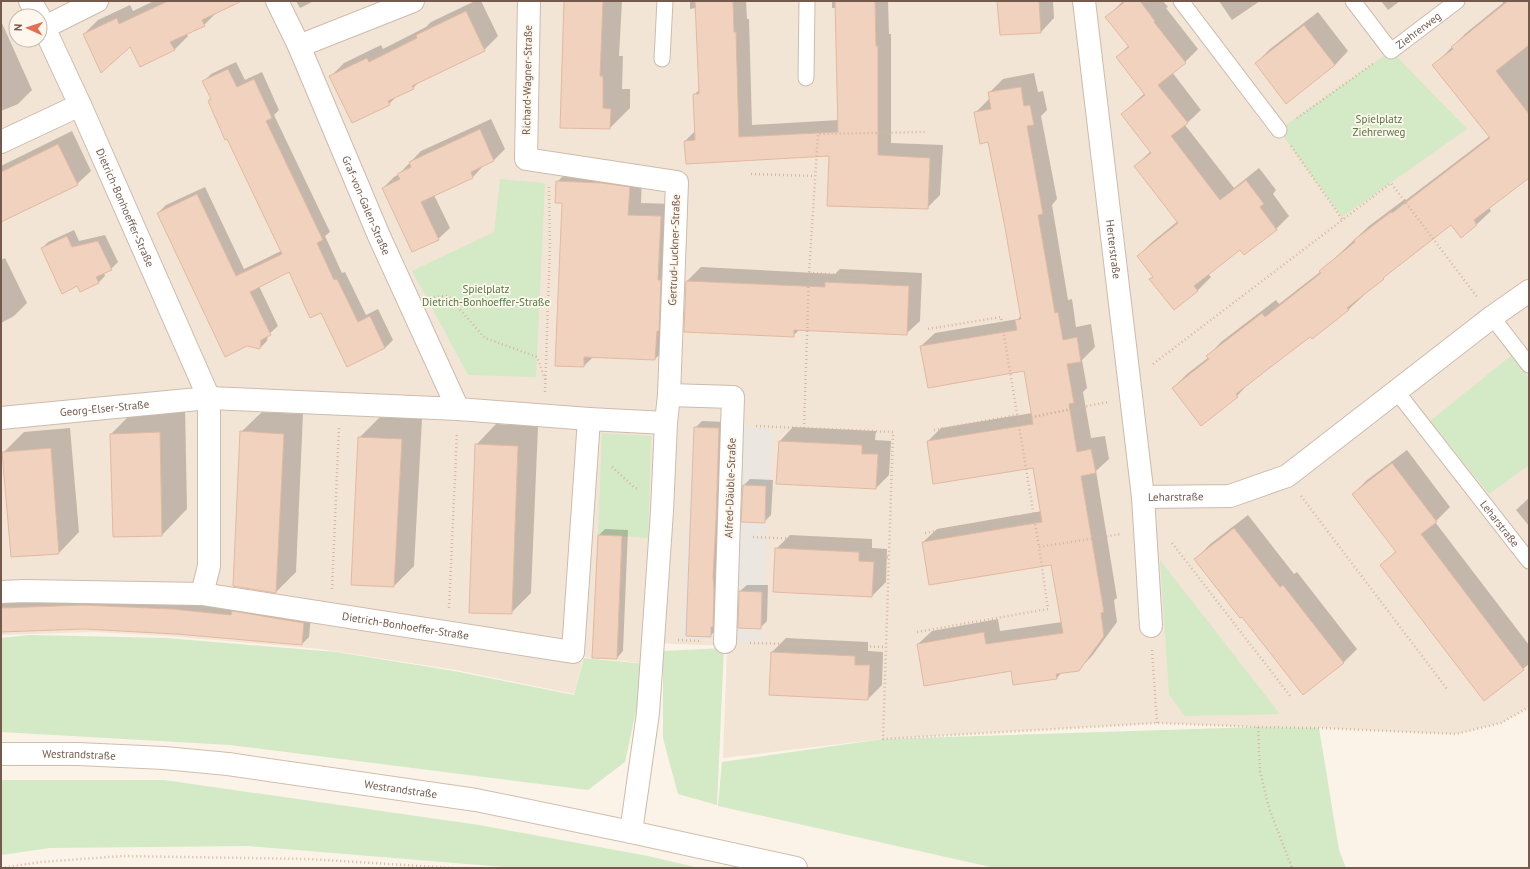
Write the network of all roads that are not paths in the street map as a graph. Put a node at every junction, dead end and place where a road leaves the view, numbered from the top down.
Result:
1 (97, 1) edge
2 (277, 1) edge
3 (413, 1) edge
4 (528, 1) edge
5 (665, 1) edge
6 (807, 1) edge
7 (1084, 1) edge
8 (1181, 1) edge
9 (1353, 1) edge
10 (1457, 1) edge
11 (48, 18) edge
12 (48, 36) edge
13 (299, 46) junction
14 (662, 59) dead end
15 (806, 78) dead end
16 (80, 105) junction
17 (1279, 130) road end
18 (1, 142) edge
19 (526, 159) joint
20 (1529, 291) edge
21 (1492, 317) junction
22 (1529, 365) edge
23 (1397, 392) junction
24 (669, 395) junction
25 (209, 398) junction
26 (458, 409) junction
27 (1, 418) edge
28 (590, 419) junction
29 (666, 422) junction
30 (1143, 497) junction
31 (1529, 561) edge
32 (1, 592) edge
33 (202, 594) junction
34 (1151, 626) road end
35 (725, 642) road end
36 (1, 754) edge
37 (631, 832) junction
38 (796, 868) edge

1 - 11 street
2 - 13 street, Graf-von-Galen-Straße
3 - 13 street
4 - 19 street, Richard-Wagner-Straße
5 - 14 lane
6 - 15 lane
7 - 30 street, Herterstraße
8 - 17 lane
9 - 10 lane, Ziehrerweg
12 - 16 street, Dietrich-Bonhoeffer-Straße
13 - 26 street, Graf-von-Galen-Straße
16 - 18 street
16 - 25 street, Dietrich-Bonhoeffer-Straße
19 - 24 street, Gertrud-Luckner-Straße
20 - 21 street, Leharstraße
21 - 22 lane
21 - 23 street, Leharstraße
23 - 30 street, Leharstraße
23 - 31 lane, Leharstraße
24 - 29 street, Gertrud-Luckner-Straße
24 - 35 street, Alfred-Däuble-Straße
25 - 26 street
25 - 27 street, Georg-Elser-Straße
25 - 33 street, Dietrich-Bonhoeffer-Straße
26 - 28 street
28 - 29 street
28 - 33 street, Dietrich-Bonhoeffer-Straße
29 - 37 street
30 - 34 street, Leharstraße
32 - 33 street
36 - 37 street, Westrandstraße
37 - 38 street, Westrandstraße

